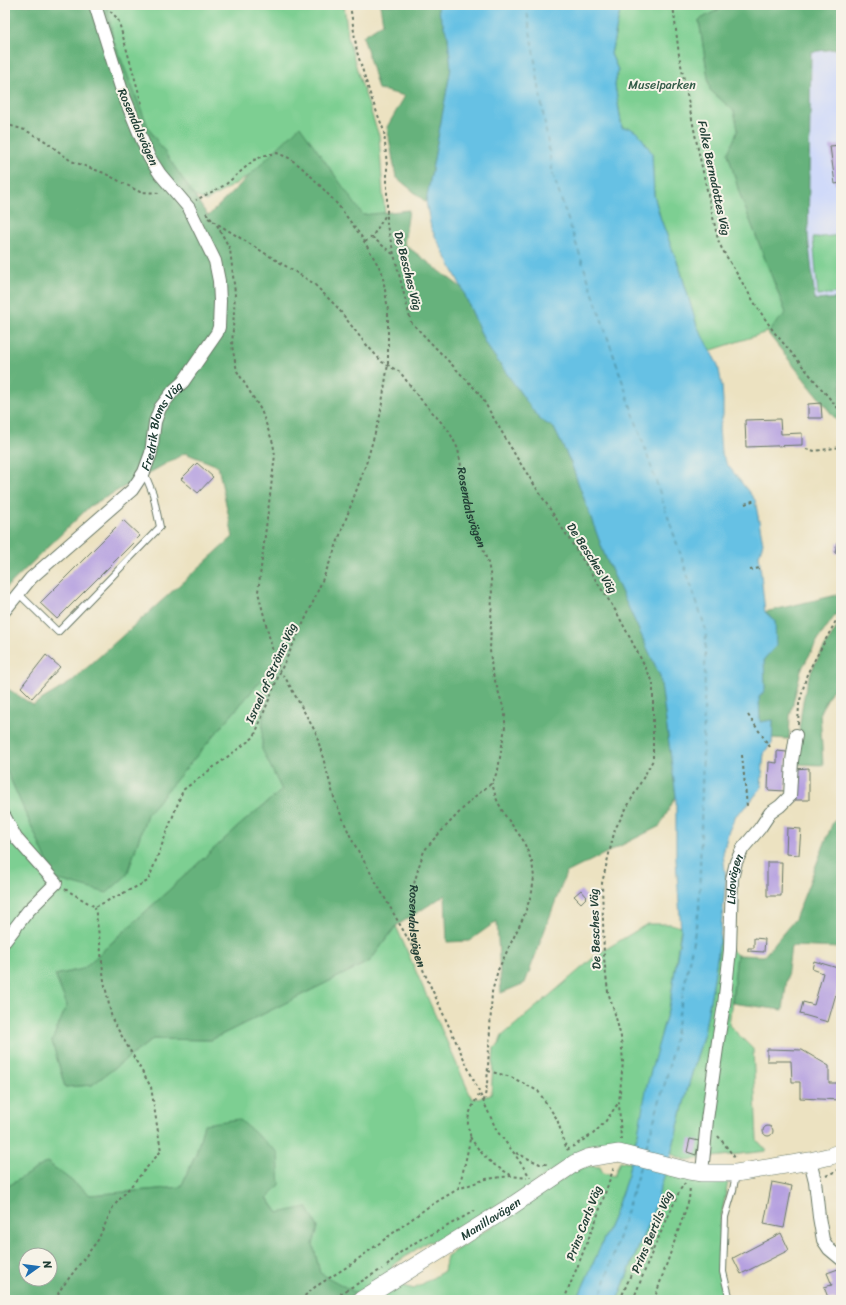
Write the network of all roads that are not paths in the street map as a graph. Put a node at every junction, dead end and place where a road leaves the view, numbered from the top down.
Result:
1 (95, 5) edge
2 (186, 205) joint
3 (144, 472) junction
4 (19, 594) junction
5 (5, 610) edge
6 (796, 735) road end
7 (5, 817) edge
8 (5, 941) edge
9 (841, 1152) edge
10 (810, 1161) junction
11 (736, 1166) junction
12 (691, 1173) junction
13 (841, 1259) edge
14 (361, 1300) edge
15 (730, 1300) edge

1 - 2 street, Rosendalsvägen
2 - 3 street, Fredrik Bloms Väg
3 - 4 street, Fredrik Bloms Väg
3 - 4 lane
4 - 5 street, Fredrik Bloms Väg
6 - 12 street, Lidovägen
7 - 8 street
9 - 10 street
10 - 11 street
10 - 13 street
11 - 12 street
11 - 15 lane
12 - 14 street, Manillavägen

